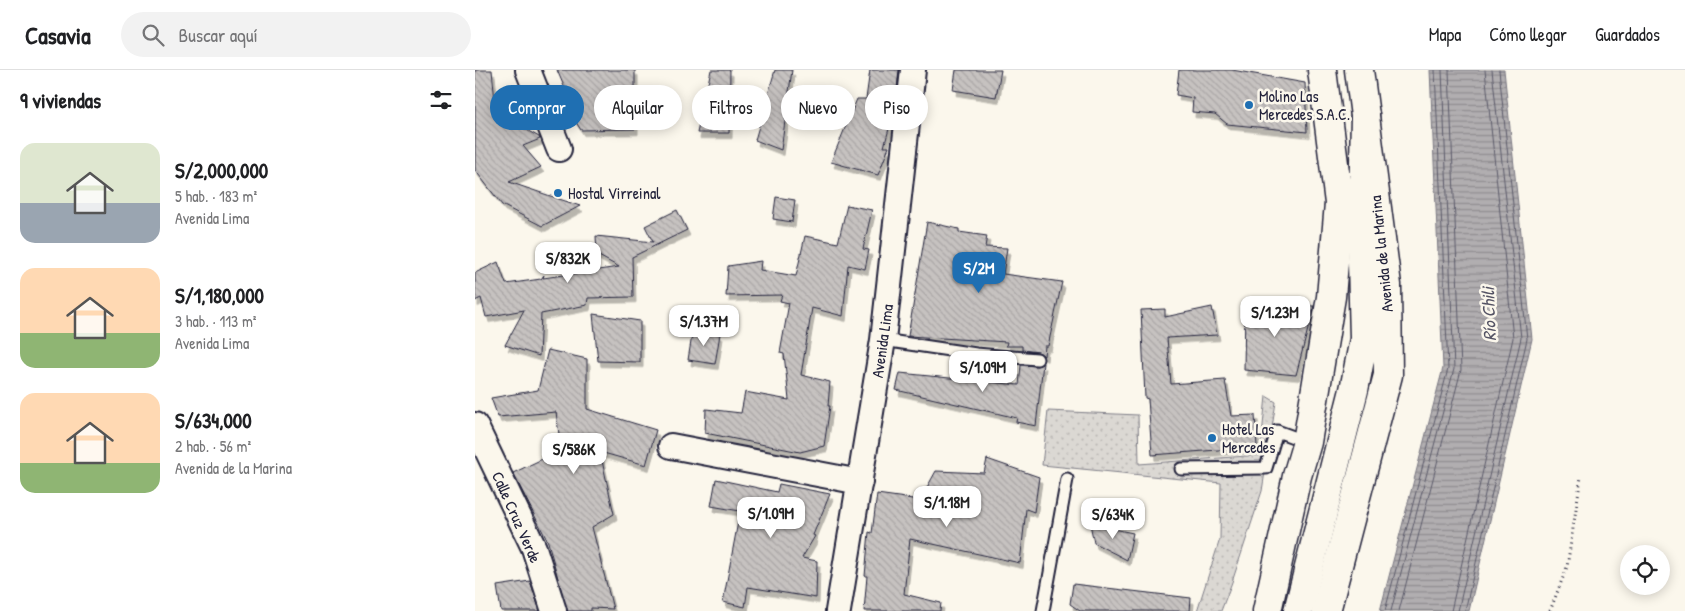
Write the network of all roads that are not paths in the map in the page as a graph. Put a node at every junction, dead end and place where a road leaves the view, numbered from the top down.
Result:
1 (528, 70) edge
2 (913, 70) edge
3 (1323, 70) edge
4 (1359, 70) edge
5 (1365, 115) junction
6 (559, 149) dead end
7 (883, 340) junction
8 (1037, 359) dead end
9 (475, 425) edge
10 (1307, 442) junction
11 (671, 446) dead end
12 (1181, 469) dead end
13 (1297, 476) junction
14 (1067, 479) dead end
15 (860, 482) junction
16 (554, 611) edge
17 (838, 611) edge
18 (1043, 611) edge
19 (1250, 611) edge
20 (1267, 611) edge
21 (1297, 611) edge
22 (1326, 611) edge

1 - 6 street
2 - 7 street, Avenida Lima
3 - 10 main road
4 - 5 main road, Avenida de la Marina
5 - 21 main road
5 - 22 main road, Avenida de la Marina
7 - 8 lane
7 - 15 street, Avenida Lima
9 - 16 street, Calle Cruz Verde
10 - 12 lane
10 - 13 main road
11 - 15 street
13 - 19 main road
13 - 20 main road
14 - 18 lane
15 - 17 street, Avenida Lima

